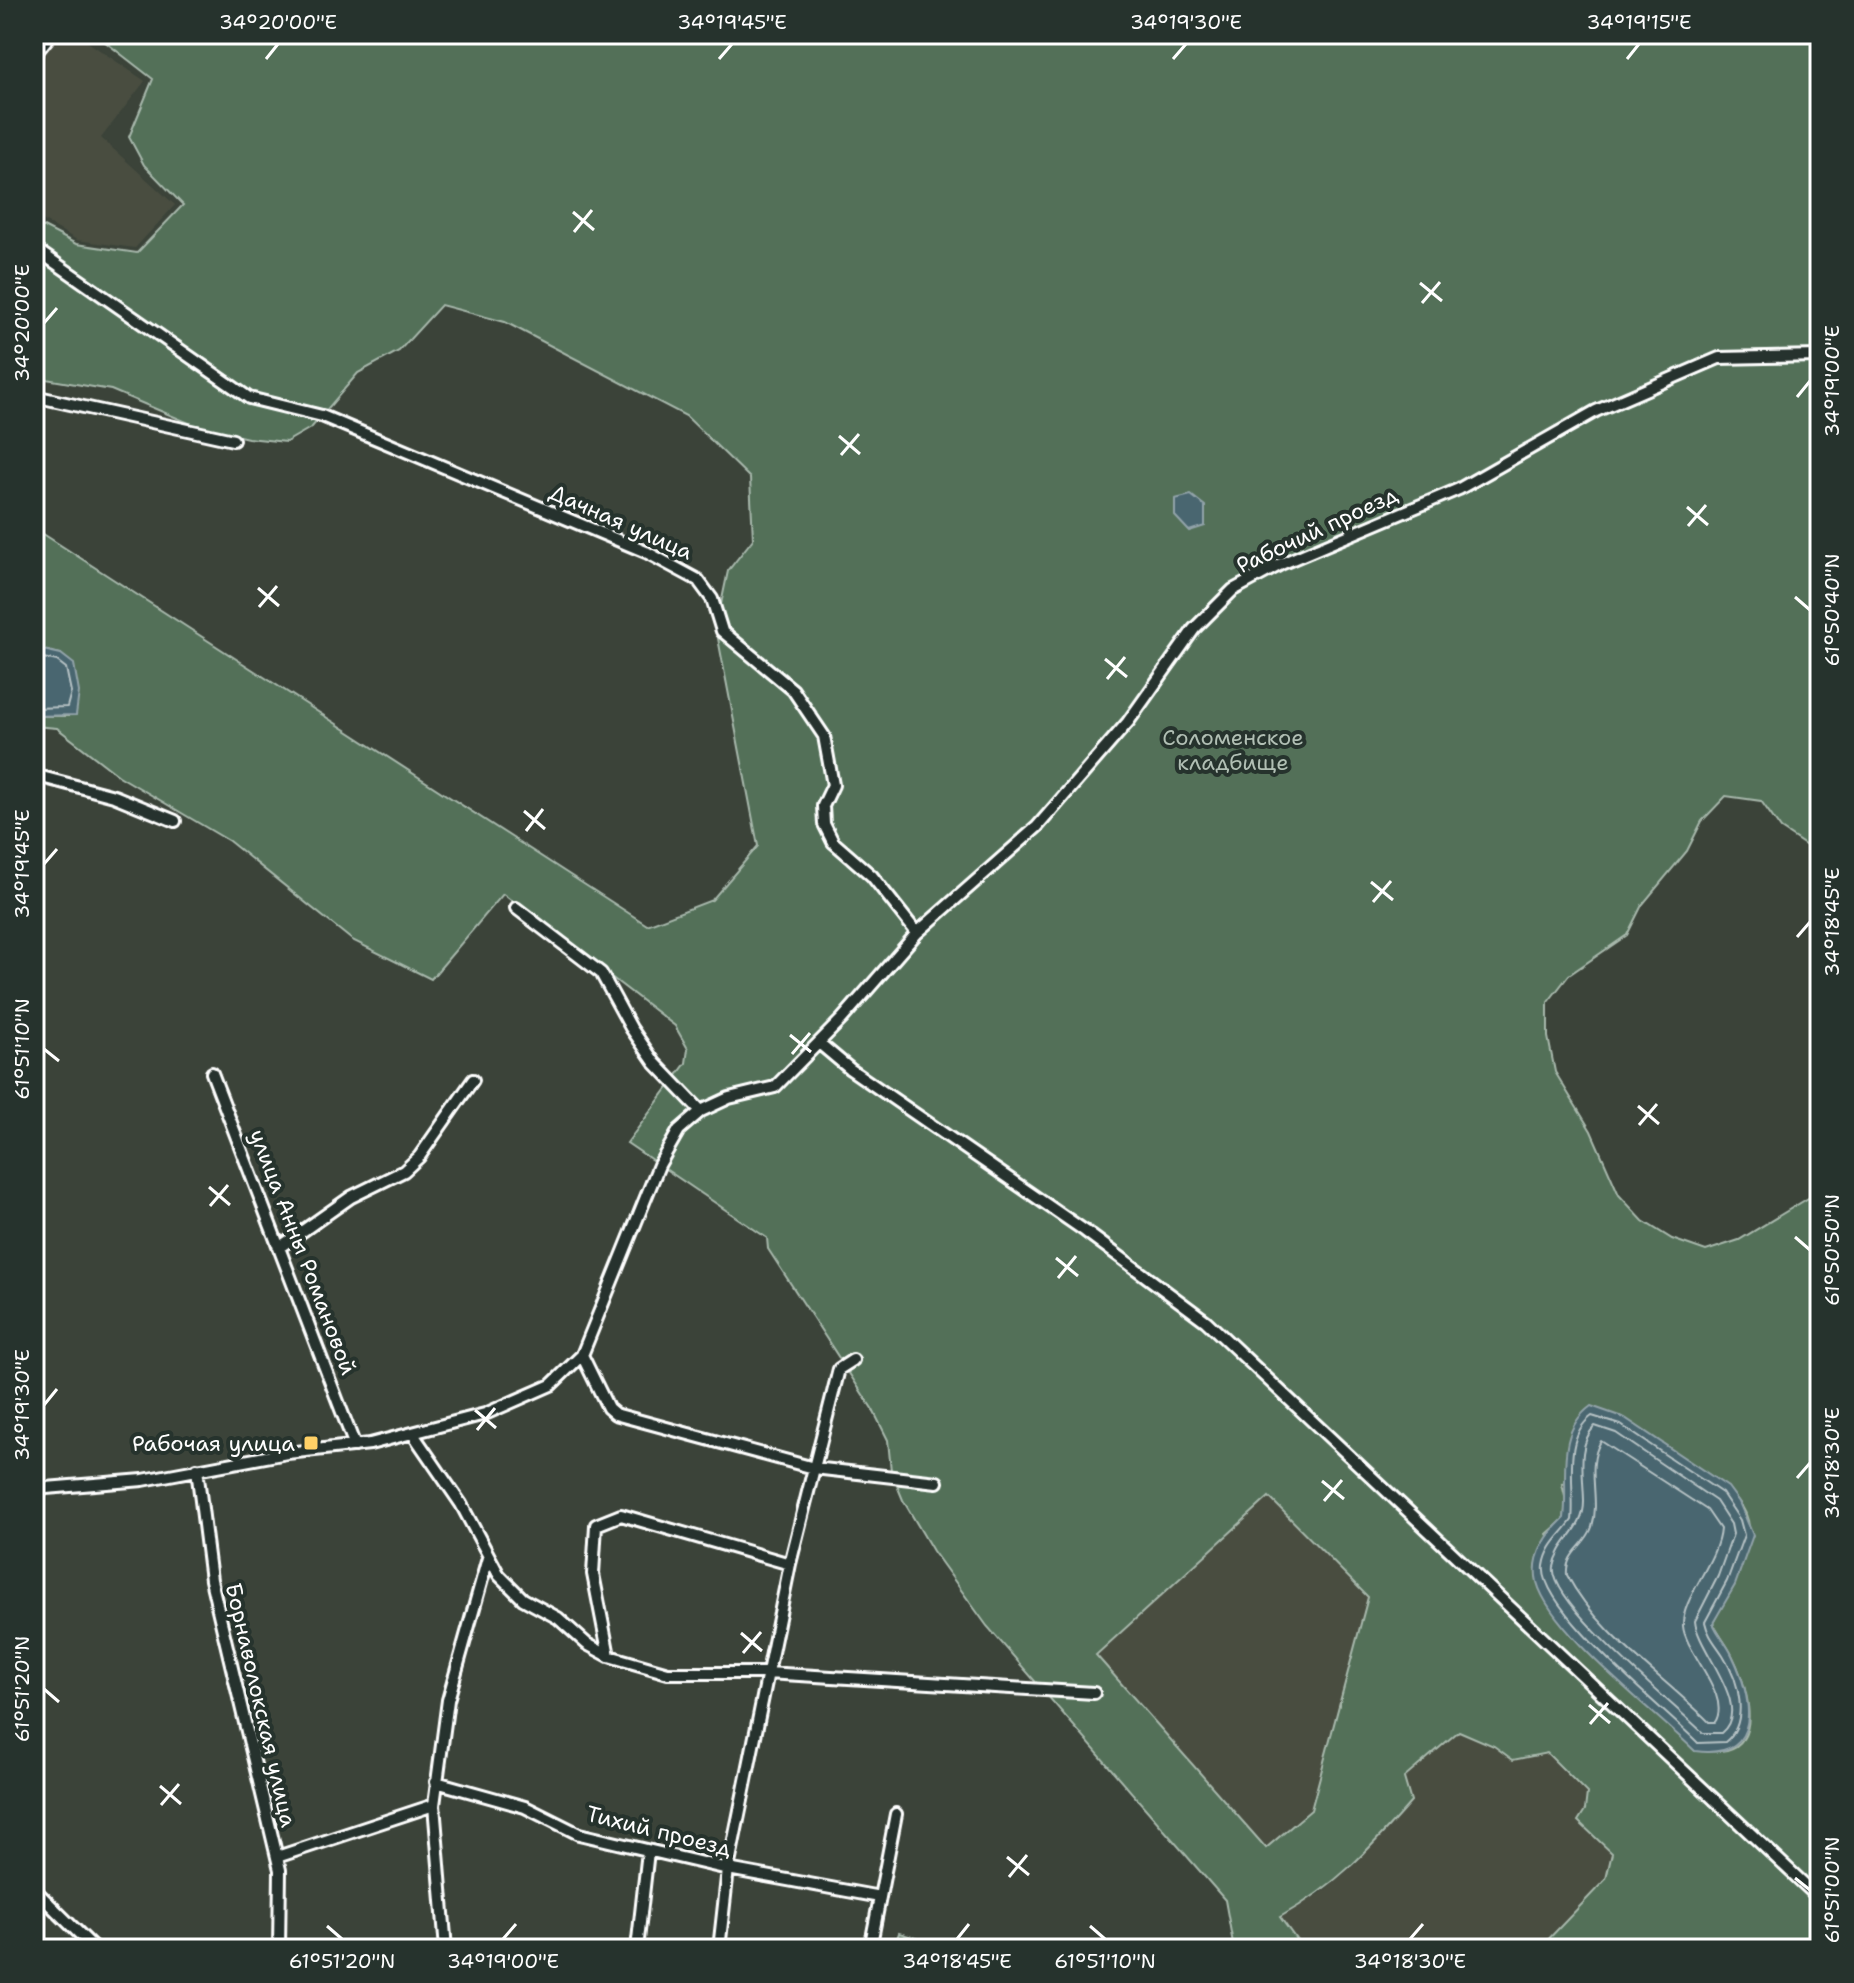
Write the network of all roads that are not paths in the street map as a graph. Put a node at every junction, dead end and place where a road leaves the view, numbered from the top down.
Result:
1 (51, 34) edge
2 (34, 55) edge
3 (34, 248) edge
4 (1820, 356) edge
5 (34, 396) edge
6 (233, 440) dead end
7 (34, 775) edge
8 (175, 821) dead end
9 (516, 908) dead end
10 (917, 933) junction
11 (819, 1043) junction
12 (212, 1073) dead end
13 (473, 1080) dead end
14 (701, 1111) junction
15 (280, 1247) junction
16 (582, 1355) junction
17 (853, 1360) dead end
18 (413, 1434) junction
19 (355, 1446) junction
20 (814, 1468) junction
21 (197, 1469) junction
22 (937, 1482) dead end
23 (34, 1489) edge
24 (488, 1558) junction
25 (790, 1564) junction
26 (609, 1656) junction
27 (767, 1673) junction
28 (1094, 1693) dead end
29 (436, 1782) junction
30 (434, 1805) junction
31 (896, 1814) dead end
32 (648, 1851) junction
33 (277, 1857) junction
34 (728, 1869) junction
35 (34, 1889) edge
36 (880, 1897) junction
37 (1820, 1899) edge
38 (95, 1949) edge
39 (279, 1949) edge
40 (446, 1949) edge
41 (637, 1949) edge
42 (719, 1949) edge
43 (870, 1949) edge

1 - 2 street
3 - 10 street, Дачная улица
4 - 10 street, Рабочий проезд
5 - 6 street
7 - 8 street
9 - 14 street
10 - 11 street, Рабочий проезд
11 - 14 street, Рабочий проезд
11 - 37 street
12 - 15 street, улица Анны Романовой
13 - 15 street
14 - 16 street
15 - 19 street, улица Анны Романовой
16 - 18 street
16 - 20 street
17 - 20 street
18 - 19 street
18 - 24 street
19 - 21 street
20 - 22 street
20 - 25 street
21 - 23 street
21 - 33 street, Борнаволокская улица
24 - 26 street
24 - 29 street
25 - 26 street
25 - 27 street
26 - 27 street
27 - 28 street
27 - 34 street
29 - 30 street
29 - 32 street, Тихий проезд
30 - 33 street
30 - 40 street
31 - 36 street
32 - 34 street, Тихий проезд
32 - 41 street
33 - 39 street, Борнаволокская улица
34 - 36 street, Тихий проезд
34 - 42 street
35 - 38 street
36 - 43 street

